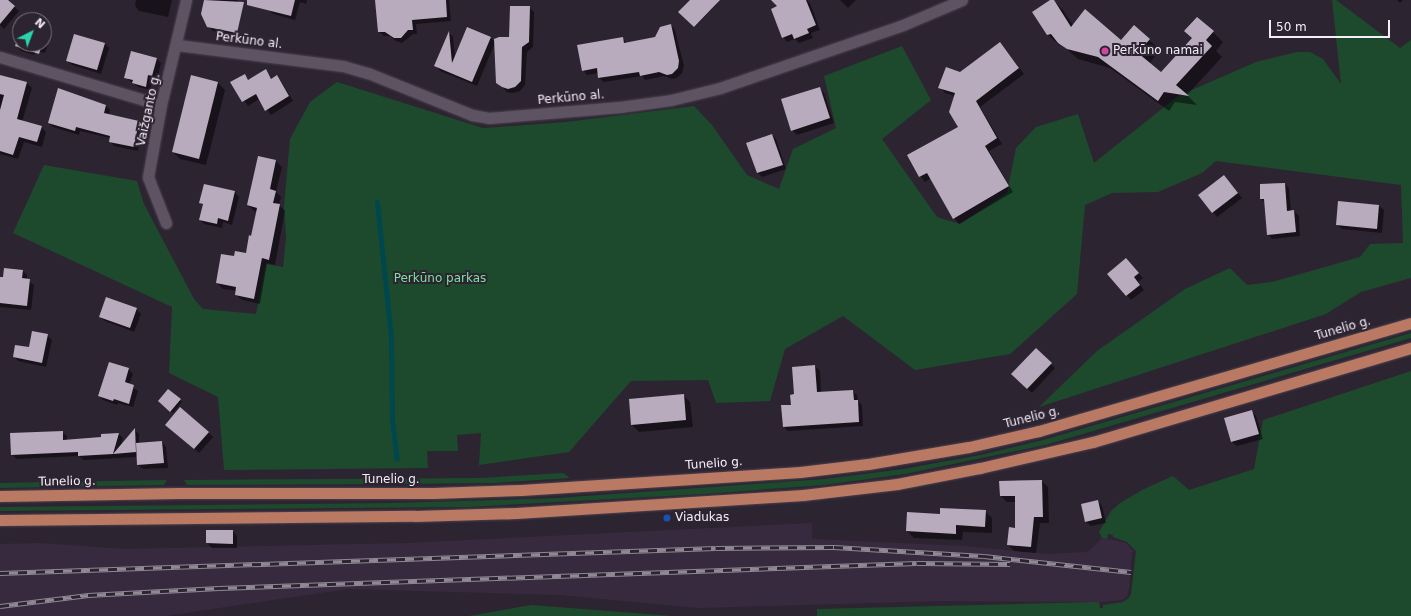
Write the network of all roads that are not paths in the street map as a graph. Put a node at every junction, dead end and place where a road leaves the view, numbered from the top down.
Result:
1 (186, 0) edge
2 (962, 0) edge
3 (177, 45) junction
4 (0, 57) edge
5 (161, 105) junction
6 (166, 223) dead end
7 (1411, 323) edge
8 (1411, 348) edge
9 (0, 496) edge
10 (0, 520) edge

1 - 3 street, Vaižganto g.
2 - 3 street, Perkūno al.
3 - 5 street, Vaižganto g.
4 - 5 street
5 - 6 street, Vaižganto g.
7 - 9 main road, Tunelio g.
8 - 10 main road

